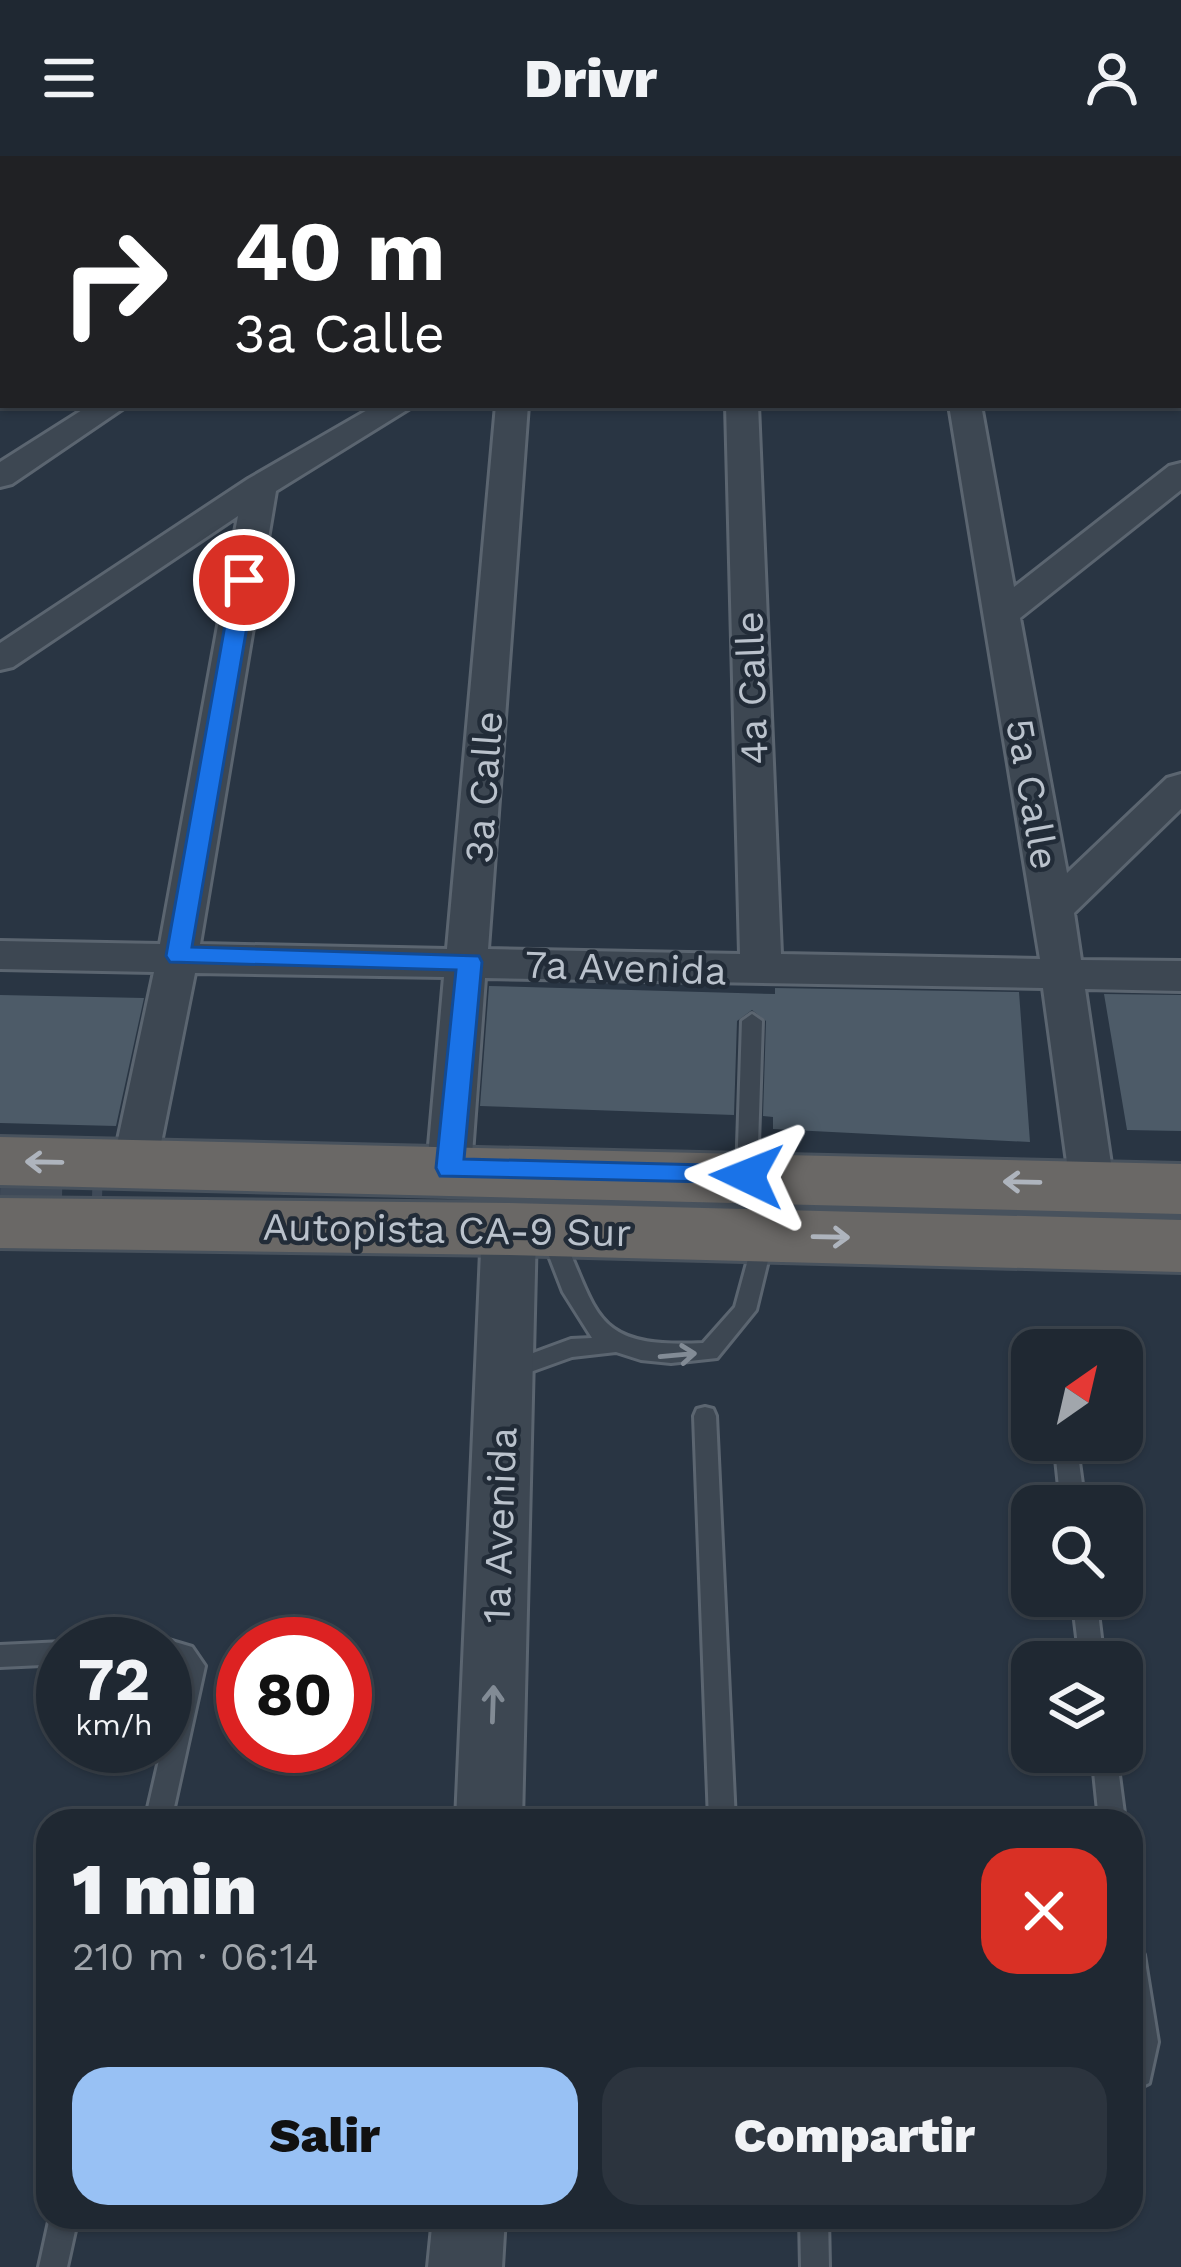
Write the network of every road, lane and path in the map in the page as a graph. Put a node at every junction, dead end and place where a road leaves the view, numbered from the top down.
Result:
1 (105, 408) edge
2 (394, 408) edge
3 (512, 408) edge
4 (742, 408) edge
5 (966, 408) edge
6 (1181, 473) edge
7 (0, 477) edge
8 (260, 486) junction
9 (1001, 615) junction
10 (0, 658) edge
11 (1181, 787) edge
12 (1053, 909) junction
13 (0, 956) edge
14 (178, 956) junction
15 (470, 962) junction
16 (761, 971) junction
17 (1064, 976) junction
18 (1181, 976) edge
19 (752, 1021) dead end
20 (449, 1168) junction
21 (119, 1181) junction
22 (1092, 1184) junction
23 (1181, 1189) edge
24 (755, 1206) junction
25 (528, 1209) junction
26 (1, 1215) edge
27 (1181, 1246) edge
28 (612, 1345) junction
29 (505, 1373) junction
30 (705, 1415) dead end
31 (36, 1654) edge
32 (0, 1656) edge
33 (169, 1773) edge
34 (1106, 1773) edge
35 (161, 1809) edge
36 (489, 1809) edge
37 (721, 1809) edge
38 (1111, 1809) edge
39 (61, 2229) edge
40 (468, 2229) edge
41 (814, 2229) edge
42 (53, 2267) edge
43 (465, 2267) edge
44 (814, 2267) edge

1 - 7 street
2 - 8 street
3 - 15 street, 3a Calle
4 - 16 street, 4a Calle
5 - 9 street, 5a Calle
6 - 9 street
8 - 10 street
8 - 14 street
9 - 12 street, 5a Calle
11 - 12 street
12 - 17 street, 5a Calle
13 - 14 street, 7a Avenida
14 - 15 street, 7a Avenida
14 - 21 street
15 - 16 street, 7a Avenida
15 - 20 street, 3a Calle
16 - 17 street, 7a Avenida
17 - 18 street, 7a Avenida
17 - 22 street, 5a Calle
19 - 24 lane
20 - 21 highway, Autopista CA-9 Sur
20 - 25 highway, Autopista CA-9 Sur
21 - 25 highway
21 -> 26 highway, Autopista CA-9 Sur
22 - 23 highway, Autopista CA-9 Sur
22 -> 24 highway, Autopista CA-9 Sur
24 - 25 highway, Autopista CA-9 Sur
24 -> 27 highway, Autopista CA-9 Sur
28 -> 24 lane
25 - 26 highway, Autopista CA-9 Sur
25 - 28 lane
25 - 29 street, 1a Avenida
28 - 29 lane
36 -> 29 street, 1a Avenida
30 - 37 lane
31 - 32 lane
33 - 35 lane
34 - 38 lane
39 - 42 lane
40 - 43 street
41 - 44 lane

